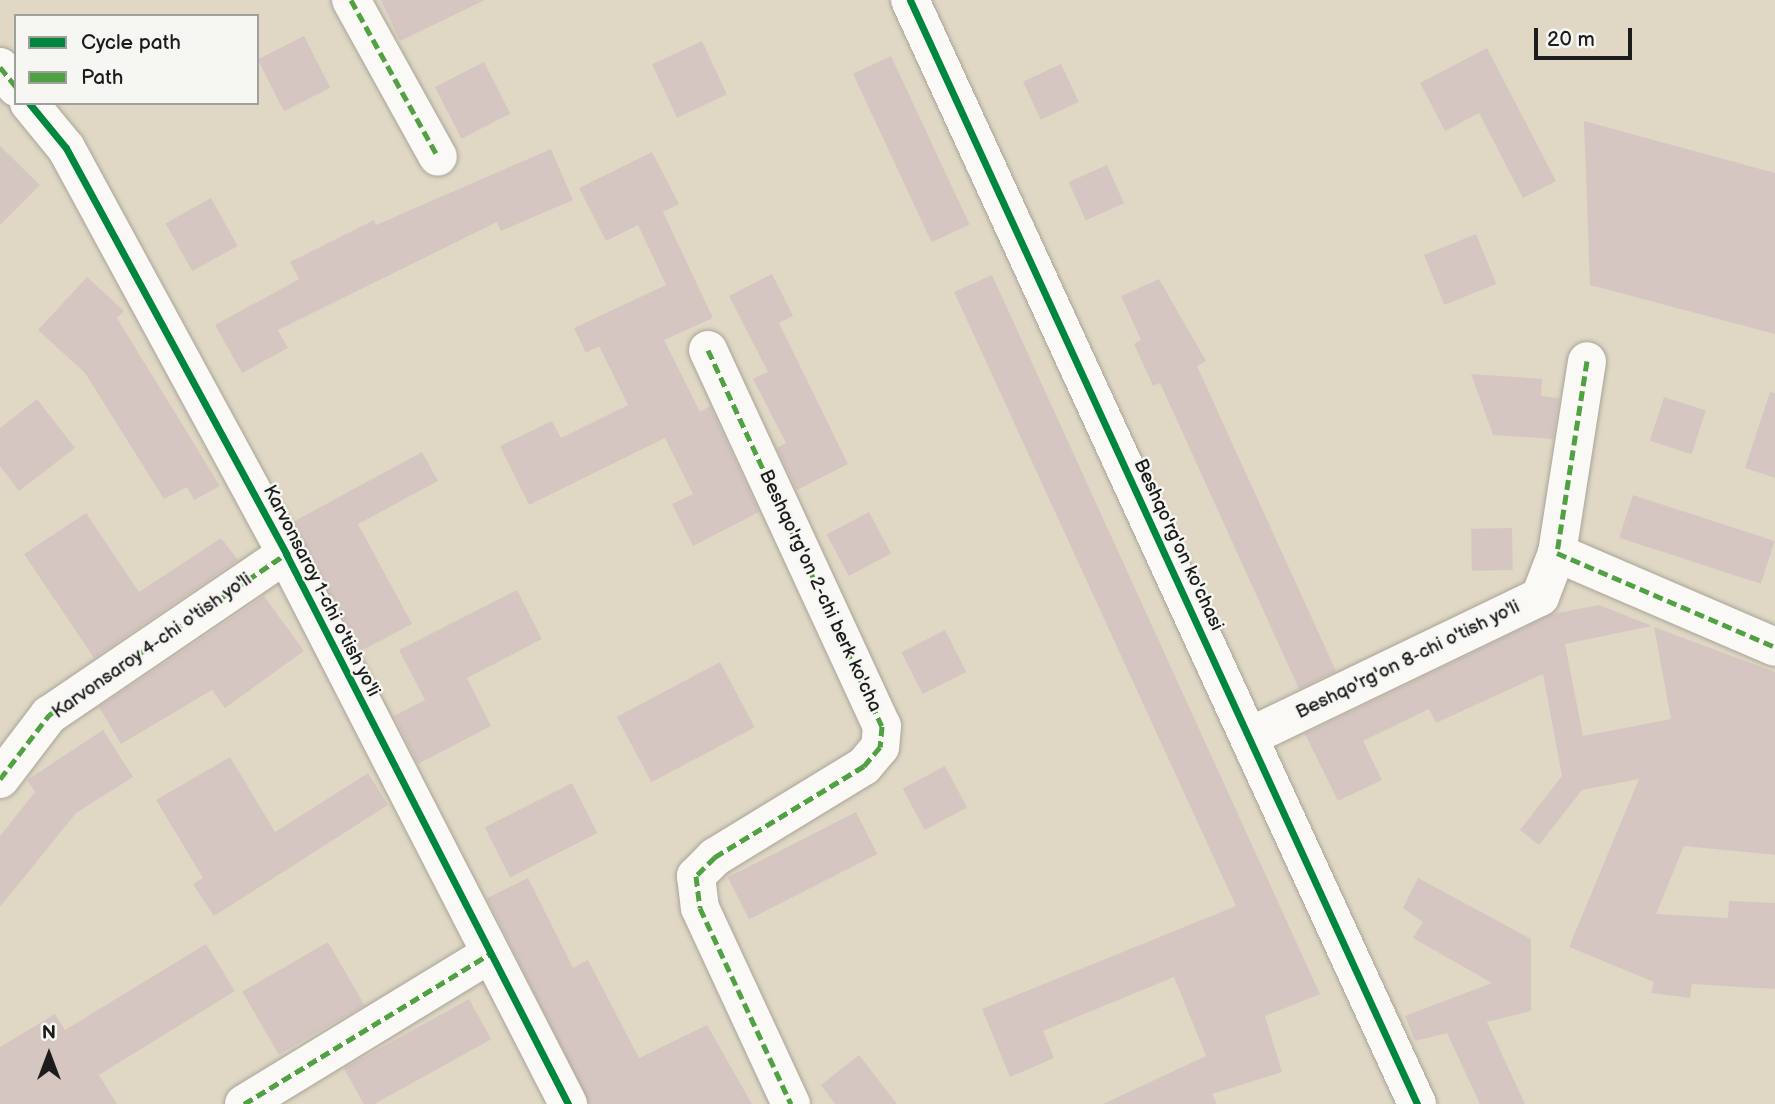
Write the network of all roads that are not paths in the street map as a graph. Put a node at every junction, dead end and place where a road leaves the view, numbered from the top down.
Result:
1 (351, 0) edge
2 (910, 0) edge
3 (28, 105) edge
4 (438, 157) dead end
5 (708, 351) dead end
6 (1587, 361) dead end
7 (1557, 553) junction
8 (286, 554) junction
9 (1775, 647) edge
10 (1248, 737) junction
11 (0, 779) edge
12 (490, 954) junction
13 (244, 1104) edge
14 (568, 1104) edge
15 (791, 1104) edge
16 (1417, 1104) edge

1 - 4 street
2 - 10 street, Beshqo'rg'on ko'chasi
3 - 8 street, Karvonsaroy 1-chi o'tish yo'li
5 - 15 street, Beshqo'rg'on 2-chi berk ko'cha
6 - 7 street, Beshqo'rg'on 8-chi o'tish yo'li
7 - 9 street
7 - 10 street, Beshqo'rg'on 8-chi o'tish yo'li
8 - 11 street, Karvonsaroy 4-chi o'tish yo'li
8 - 12 street, Karvonsaroy 1-chi o'tish yo'li
10 - 16 street, Beshqo'rg'on ko'chasi
12 - 13 street
12 - 14 street, Karvonsaroy 1-chi o'tish yo'li

